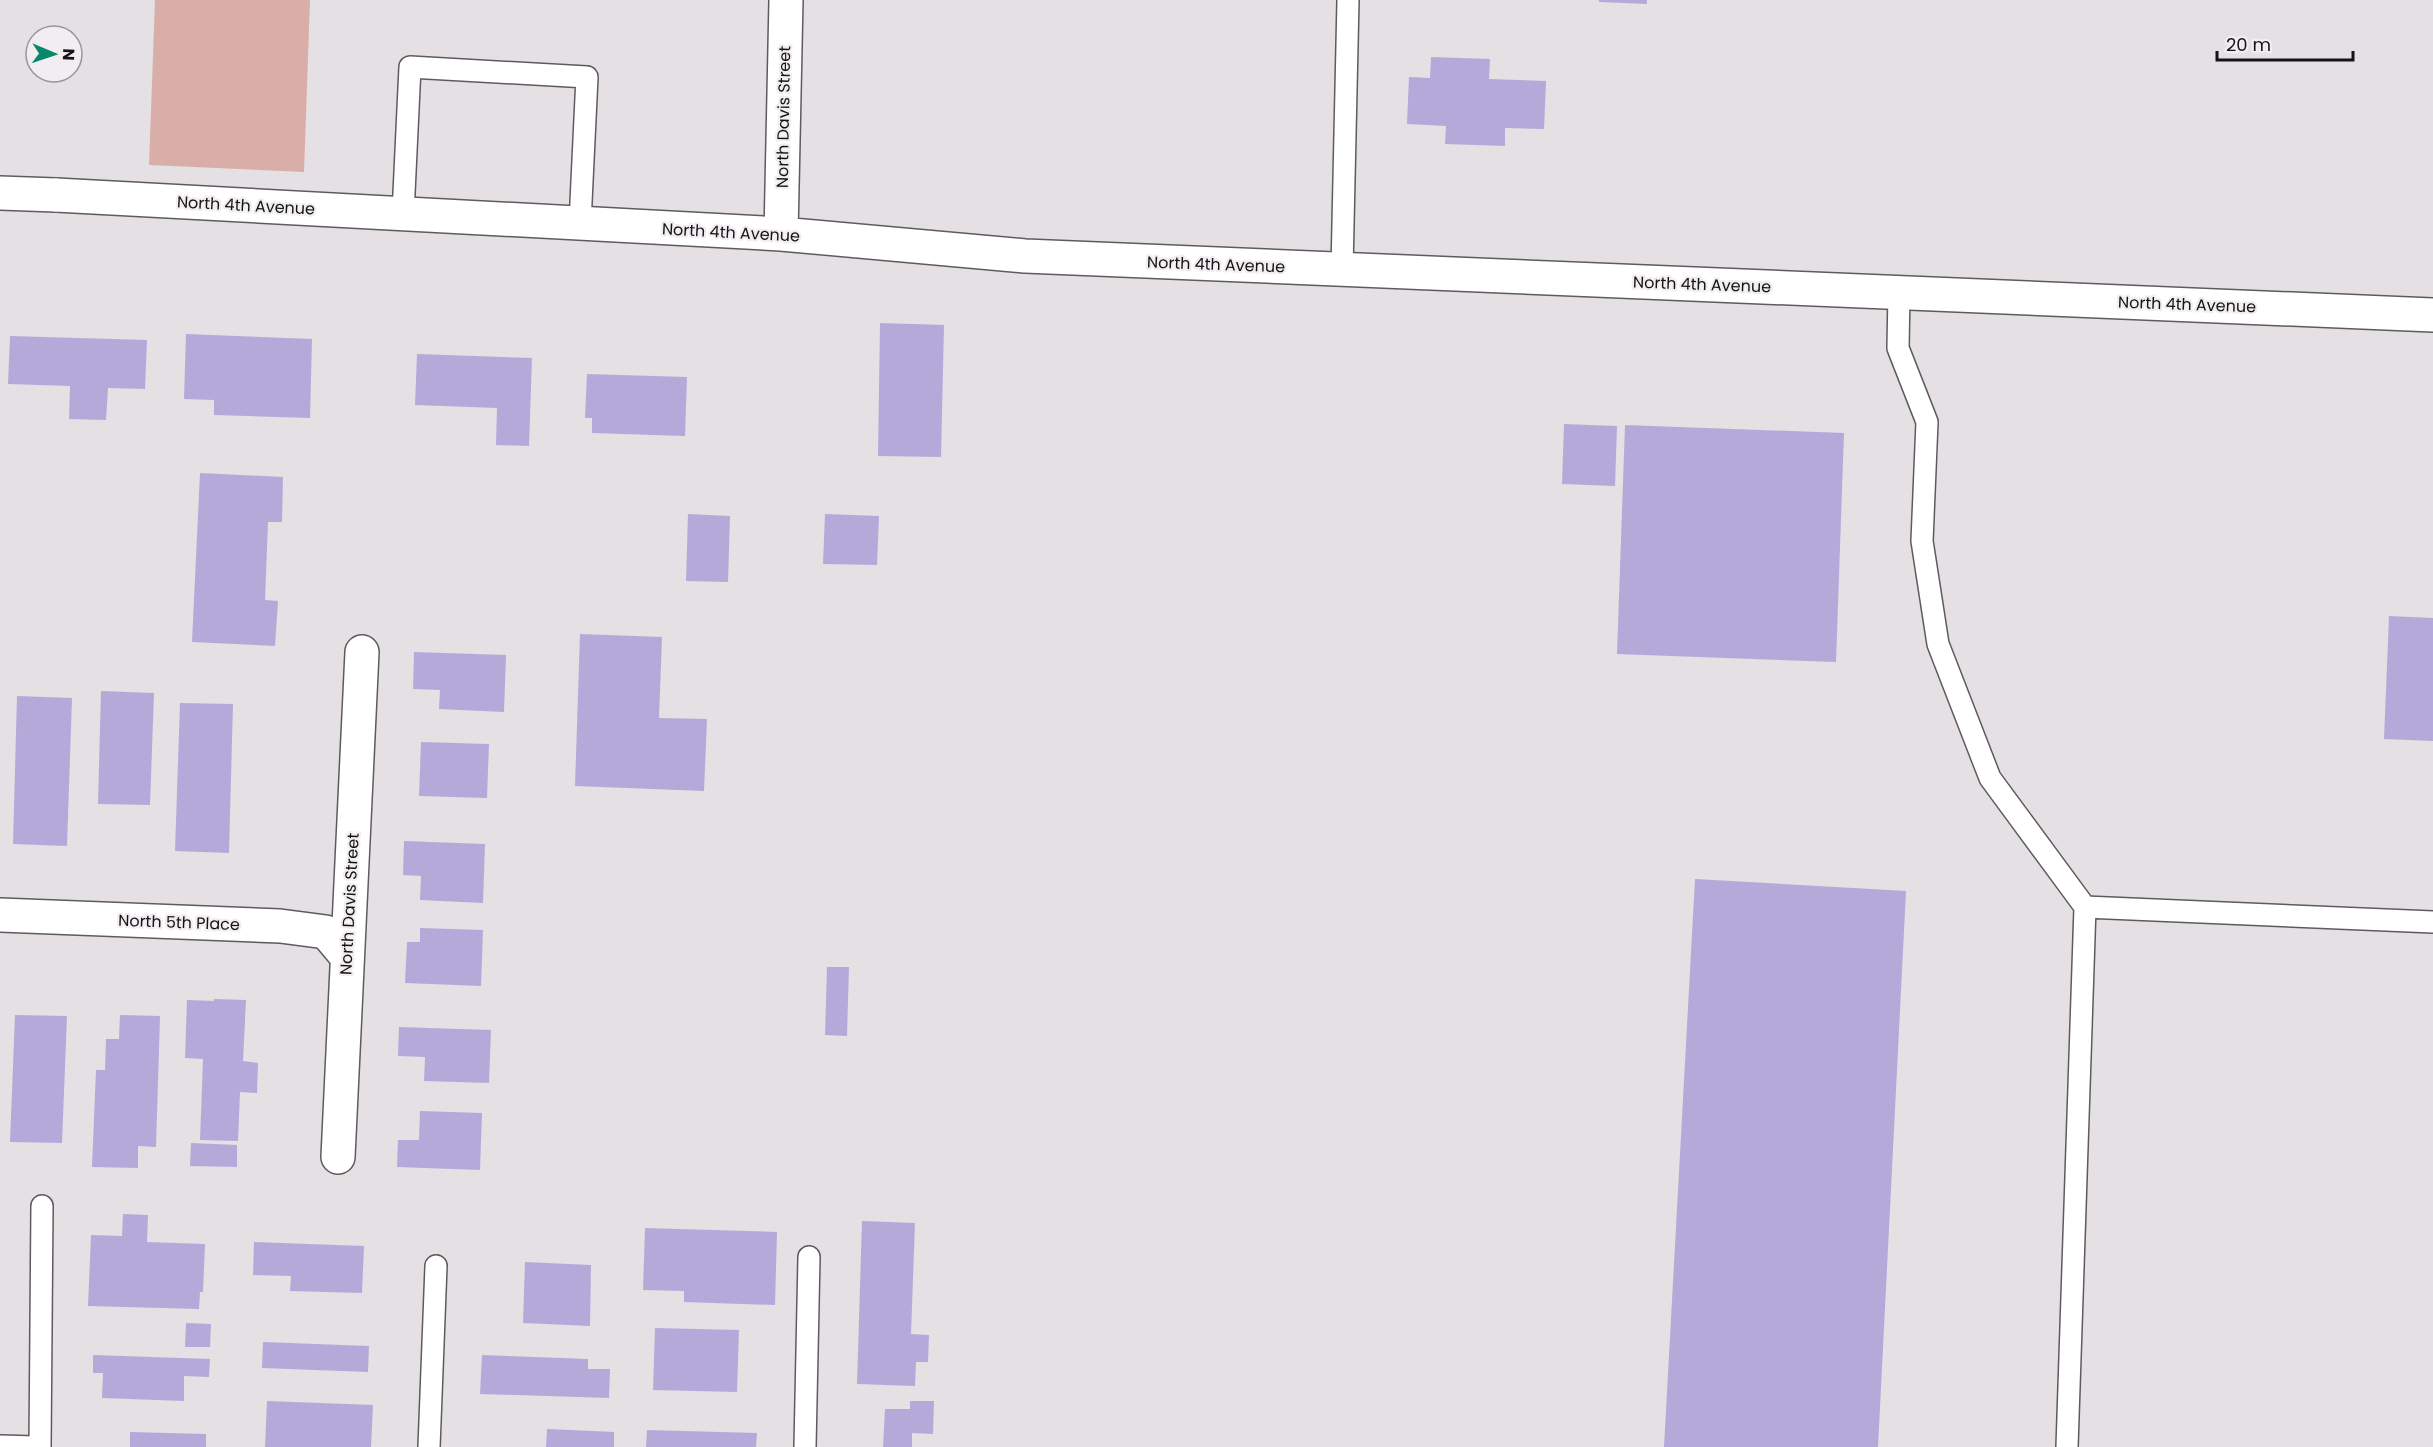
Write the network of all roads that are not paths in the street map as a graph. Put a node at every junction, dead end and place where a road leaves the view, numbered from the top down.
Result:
1 (786, 0) edge
2 (1348, 0) edge
3 (0, 193) edge
4 (403, 214) junction
5 (580, 223) junction
6 (781, 234) junction
7 (1342, 269) junction
8 (1899, 292) junction
9 (2433, 315) edge
10 (362, 651) dead end
11 (2085, 906) junction
12 (0, 915) edge
13 (2433, 922) edge
14 (347, 957) junction
15 (338, 1157) dead end
16 (42, 1206) dead end
17 (809, 1257) dead end
18 (436, 1266) dead end
19 (0, 1446) edge
20 (38, 1447) edge
21 (429, 1447) edge
22 (805, 1447) edge
23 (2067, 1447) edge

1 - 6 street, North Davis Street
2 - 7 lane
3 - 4 street, North 4th Avenue
4 - 5 street, North 4th Avenue
4 - 5 lane
5 - 6 street, North 4th Avenue
6 - 7 street, North 4th Avenue
7 - 8 street, North 4th Avenue
8 - 9 street, North 4th Avenue
8 - 11 lane
10 - 14 street, North Davis Street
11 - 13 lane
11 - 23 lane
12 - 14 street, North 5th Place
14 - 15 street, North Davis Street
16 - 20 lane
17 - 22 lane
18 - 21 lane
19 - 20 lane

